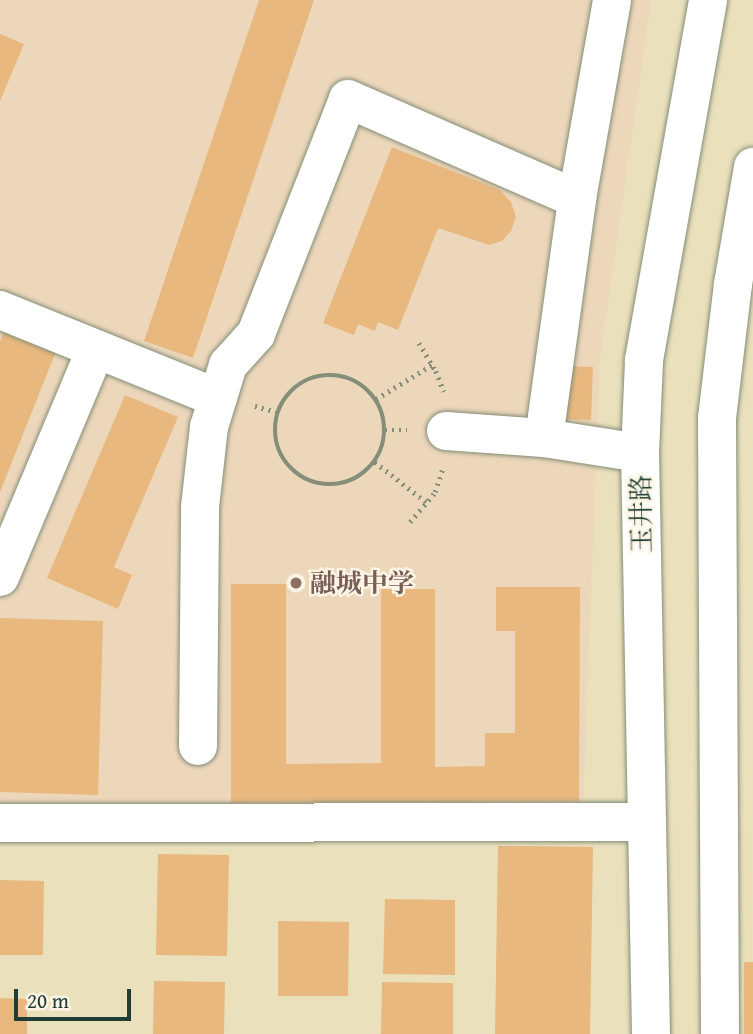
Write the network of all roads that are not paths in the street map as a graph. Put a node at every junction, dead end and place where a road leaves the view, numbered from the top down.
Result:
1 (612, 0) edge
2 (708, 0) edge
3 (753, 167) edge
4 (577, 199) junction
5 (743, 284) edge
6 (0, 310) edge
7 (96, 349) junction
8 (218, 398) junction
9 (446, 431) dead end
10 (544, 438) junction
11 (640, 453) junction
12 (0, 577) edge
13 (198, 746) dead end
14 (647, 822) junction
15 (0, 823) edge
16 (651, 1034) edge
17 (720, 1034) edge

1 - 4 street
2 - 11 street, 玉井路
3 - 5 street
4 - 8 street
4 - 10 street
5 - 17 street
6 - 7 street
7 - 8 street
7 - 12 street
8 - 13 street
9 - 10 street
10 - 11 street
11 - 14 street, 玉井路
14 - 15 street
14 - 16 street, 玉井路

